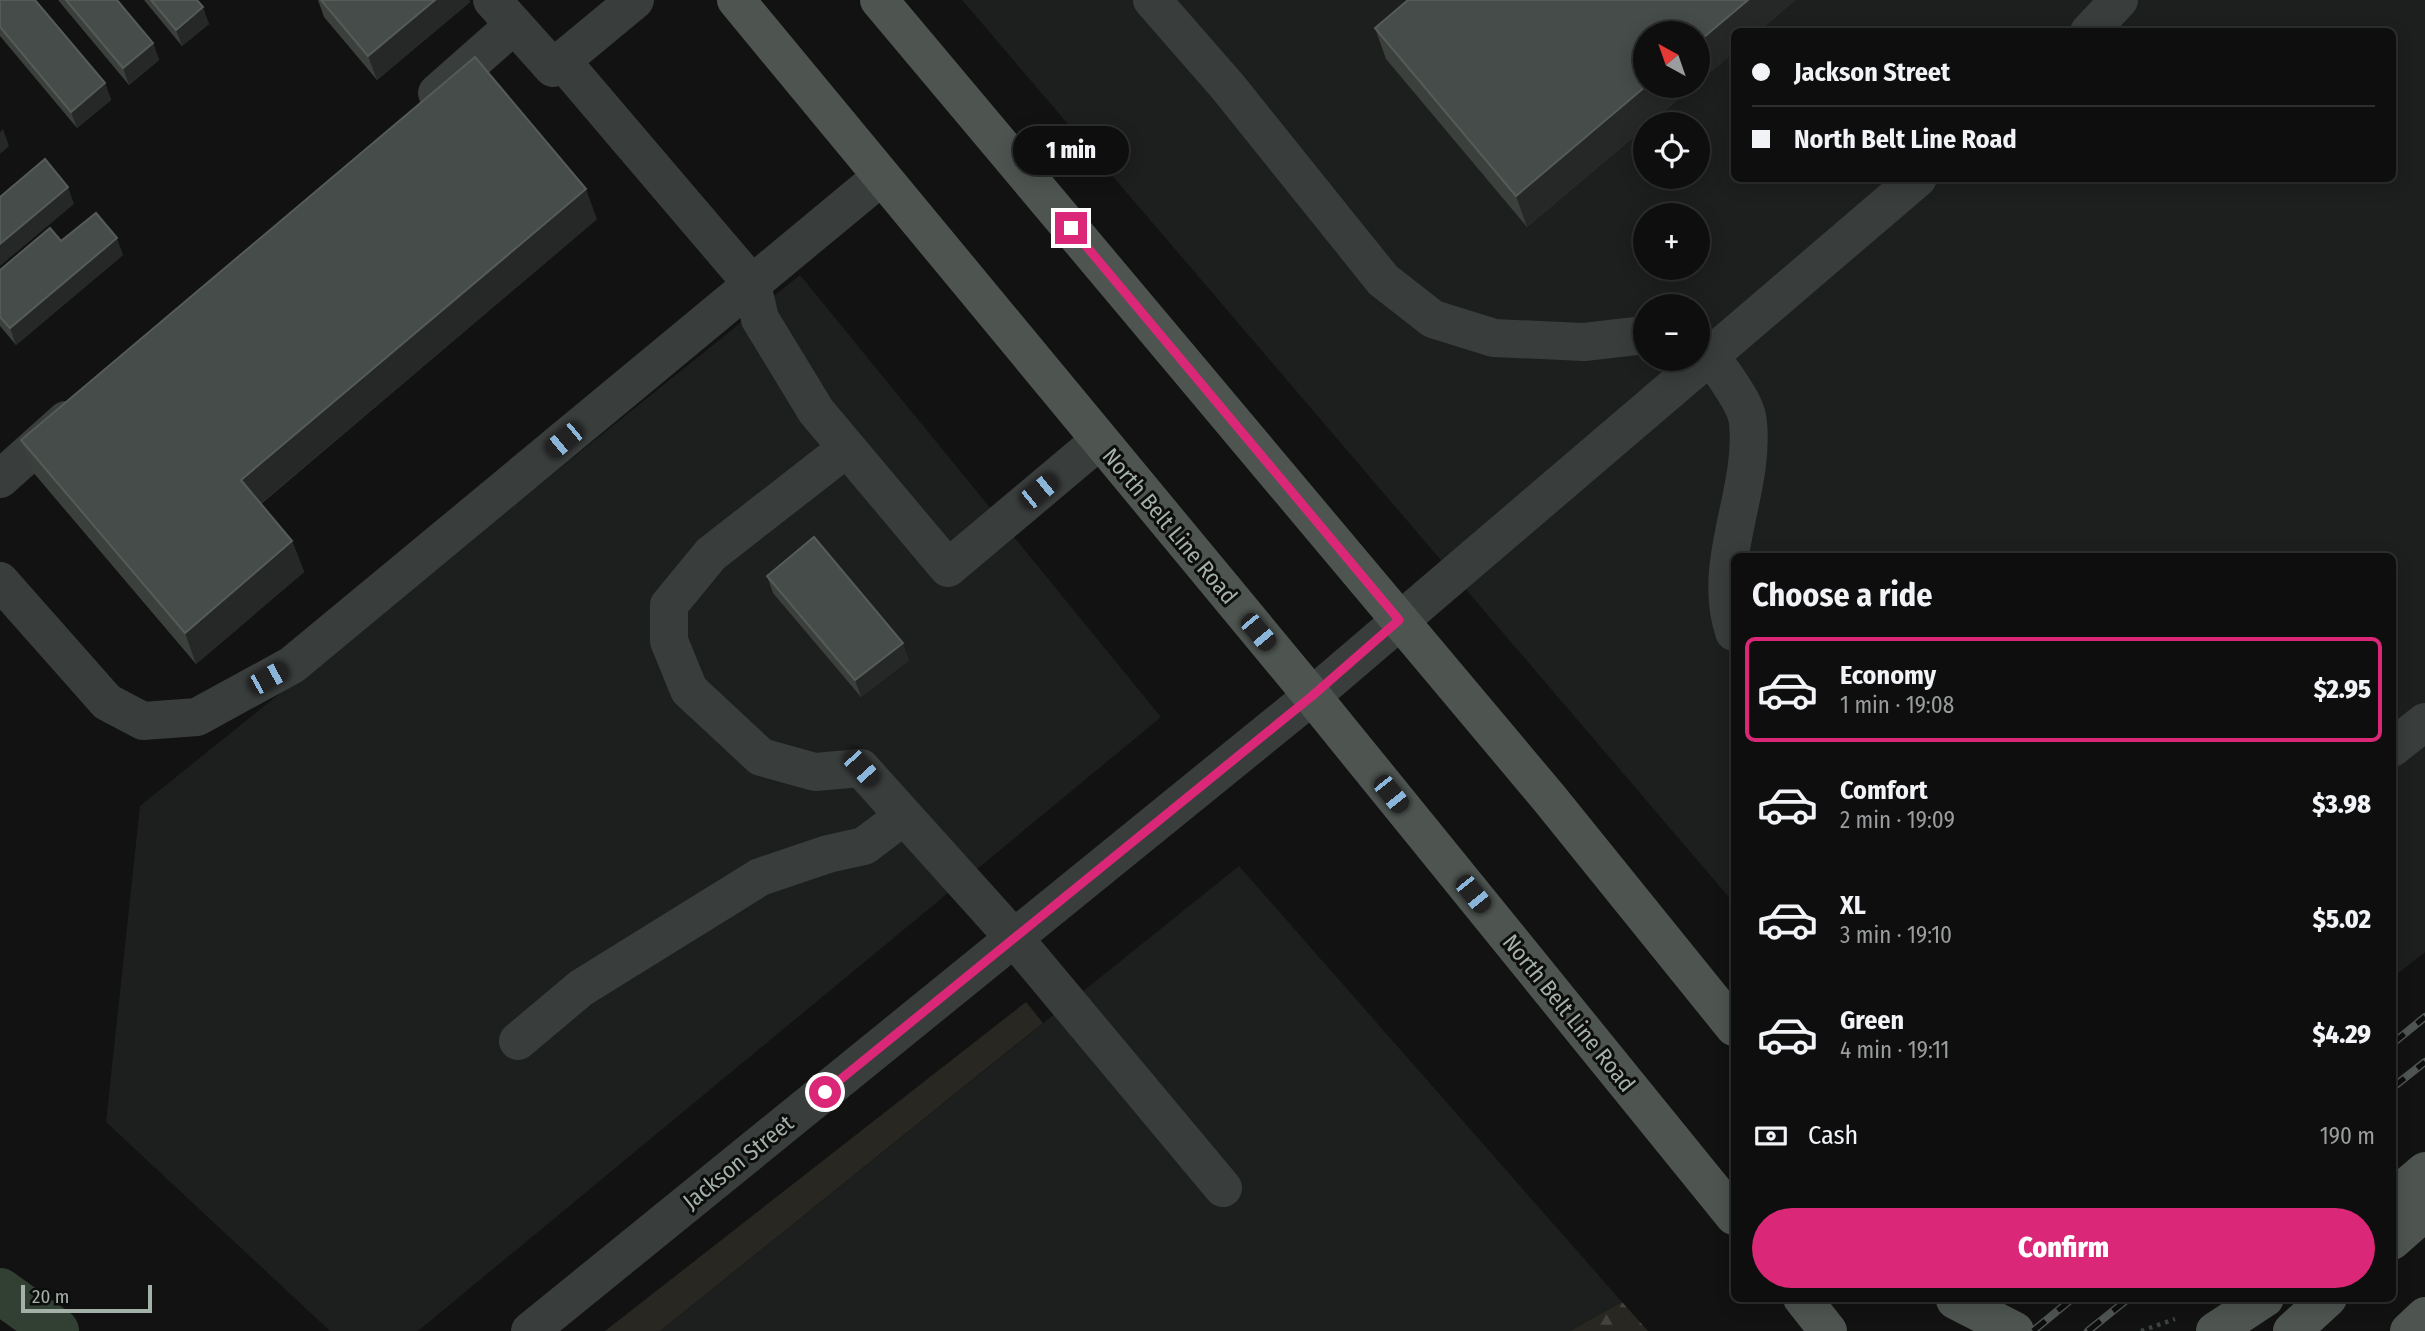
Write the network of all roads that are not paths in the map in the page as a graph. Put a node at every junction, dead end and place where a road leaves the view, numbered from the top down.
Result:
1 (635, 0) edge
2 (736, 0) edge
3 (879, 0) edge
4 (2119, 0) edge
5 (1172, 7) edge
6 (503, 13) edge
7 (2093, 28) edge
8 (562, 61) junction
9 (409, 118) edge
10 (881, 177) junction
11 (1913, 182) edge
12 (752, 284) junction
13 (1633, 336) edge
14 (1710, 348) edge
15 (1710, 361) edge
16 (1683, 371) edge
17 (94, 396) edge
18 (1099, 441) junction
19 (847, 447) junction
20 (0, 479) edge
21 (1731, 553) edge
22 (1731, 557) edge
23 (0, 581) edge
24 (1399, 620) junction
25 (1731, 622) edge
26 (1312, 696) junction
27 (2425, 722) edge
28 (2396, 745) edge
29 (904, 816) junction
30 (1014, 938) junction
31 (1731, 1023) edge
32 (518, 1041) dead end
33 (2425, 1171) edge
34 (1223, 1188) dead end
35 (2396, 1196) edge
36 (1731, 1212) edge
37 (2425, 1212) edge
38 (2396, 1237) edge
39 (1805, 1302) edge
40 (1957, 1302) edge
41 (1961, 1302) edge
42 (2259, 1302) edge
43 (2324, 1302) edge
44 (2425, 1315) edge
45 (530, 1331) edge
46 (1828, 1331) edge
47 (1981, 1331) edge
48 (2015, 1331) edge
49 (2215, 1331) edge
50 (2292, 1331) edge
51 (2409, 1331) edge

1 - 8 street
2 - 10 main road, North Belt Line Road
3 - 24 main road
4 - 7 street
5 - 13 street
6 - 8 street
6 - 9 street
8 - 12 street
10 - 12 street
10 - 18 main road, North Belt Line Road
11 - 14 street, Jackson Street
12 - 19 street
12 - 23 street
15 - 21 street
16 - 24 street, Jackson Street
17 - 20 street
18 - 19 street
18 - 26 main road, North Belt Line Road
19 - 29 street
22 - 25 street
24 - 26 street, Jackson Street
24 - 31 main road
26 - 30 street, Jackson Street
26 - 36 main road, North Belt Line Road
27 - 28 street
29 - 30 street
29 - 32 street
30 - 34 street
30 - 45 street, Jackson Street
33 - 35 main road
37 - 38 main road
39 - 46 main road
40 - 47 main road
41 - 48 main road
42 - 49 main road
43 - 50 main road
44 - 51 main road

